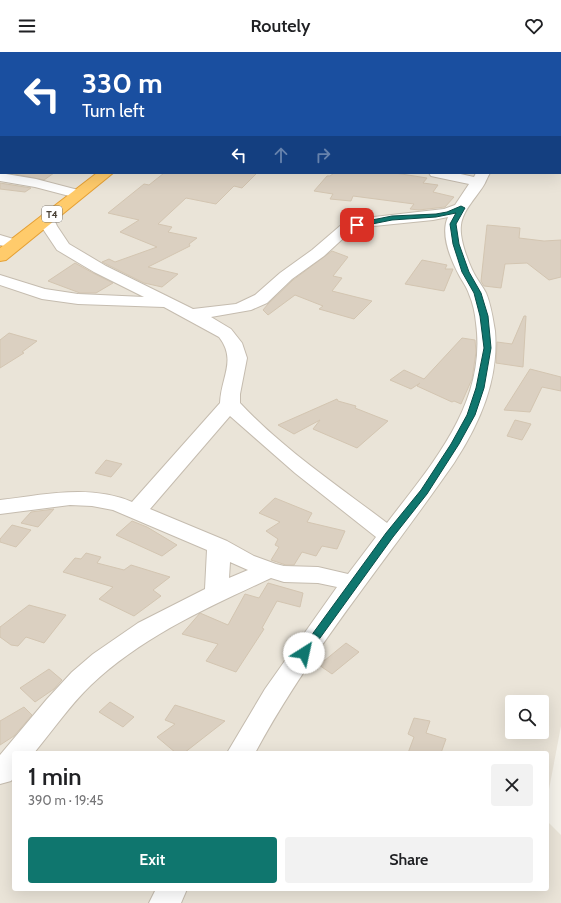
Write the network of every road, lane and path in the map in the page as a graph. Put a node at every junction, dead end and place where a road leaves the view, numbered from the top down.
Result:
1 (105, 174) edge
2 (445, 174) edge
3 (0, 177) edge
4 (481, 178) edge
5 (77, 194) junction
6 (461, 208) junction
7 (47, 218) junction
8 (8, 242) edge
9 (0, 256) edge
10 (0, 280) edge
11 (168, 304) junction
12 (190, 314) junction
13 (230, 404) junction
14 (0, 507) edge
15 (136, 511) junction
16 (389, 535) junction
17 (219, 546) junction
18 (269, 570) junction
19 (354, 583) junction
20 (217, 594) junction
21 (23, 751) edge
22 (242, 751) edge
23 (171, 891) edge
24 (165, 903) edge

1 - 5 highway, T4
2 - 4 street
3 - 5 street
4 - 6 street
5 - 7 highway, T4
6 - 12 street
6 - 16 street
7 - 8 highway, T4
7 - 11 street
8 - 9 highway, T4
10 - 11 street
11 - 12 street
12 - 13 street
13 - 15 street
13 - 16 street
14 - 15 street
15 - 17 street
16 - 19 street
17 - 18 street
17 - 20 street
18 - 19 street
18 - 20 street
19 - 22 street
20 - 21 street
23 - 24 street

